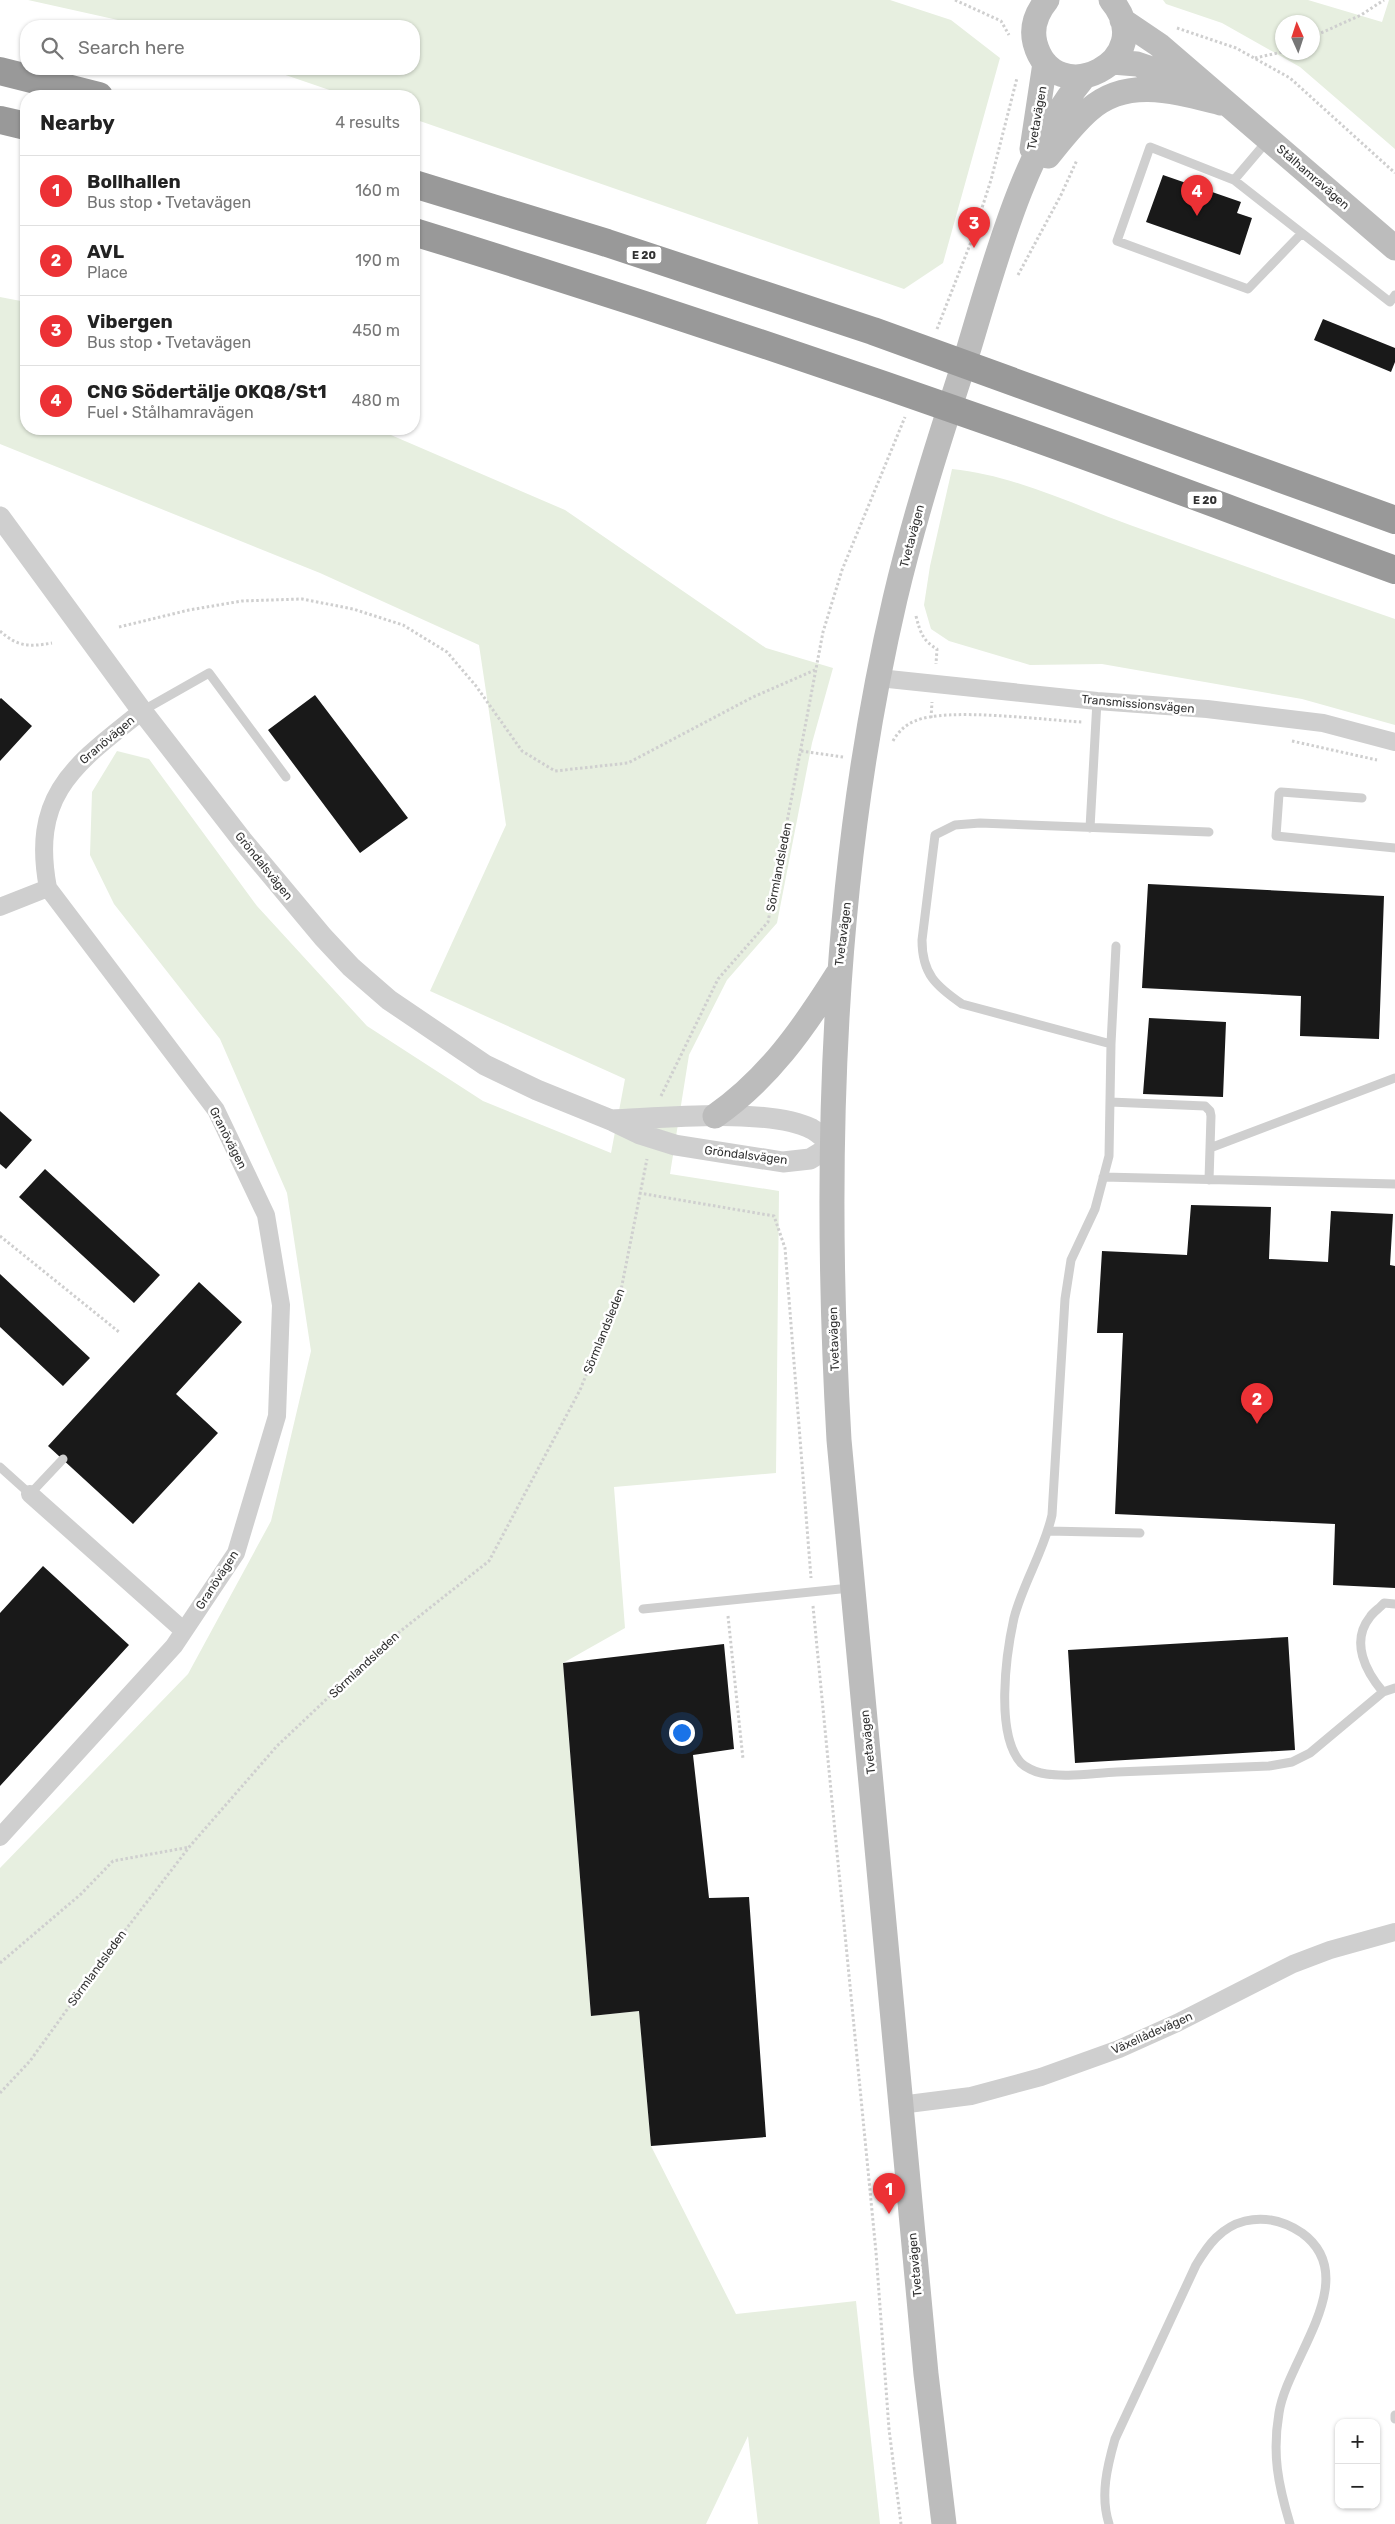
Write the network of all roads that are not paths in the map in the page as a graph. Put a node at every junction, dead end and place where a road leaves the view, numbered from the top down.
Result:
1 (1047, 0) edge
2 (1117, 7) edge
3 (1112, 62) junction
4 (1045, 63) junction
5 (0, 71) edge
6 (1084, 77) junction
7 (1205, 86) junction
8 (75, 90) edge
9 (1230, 106) junction
10 (0, 120) edge
11 (20, 125) edge
12 (1269, 139) junction
13 (1025, 180) junction
14 (1234, 180) junction
15 (420, 186) edge
16 (420, 234) edge
17 (1301, 234) junction
18 (1395, 248) edge
19 (1395, 295) edge
20 (0, 518) edge
21 (1395, 520) edge
22 (1395, 570) edge
23 (879, 678) junction
24 (1096, 701) junction
25 (142, 711) junction
26 (1395, 742) edge
27 (286, 777) dead end
28 (1362, 798) dead end
29 (1090, 828) junction
30 (1209, 832) dead end
31 (1395, 848) edge
32 (48, 888) junction
33 (0, 907) edge
34 (1116, 946) dead end
35 (838, 973) junction
36 (1112, 1044) junction
37 (1395, 1078) edge
38 (1110, 1102) junction
39 (715, 1116) junction
40 (611, 1120) junction
41 (833, 1145) junction
42 (1210, 1148) junction
43 (1103, 1177) junction
44 (1209, 1180) junction
45 (1395, 1184) edge
46 (62, 1459) dead end
47 (0, 1467) edge
48 (30, 1494) junction
49 (1048, 1532) junction
50 (1140, 1533) dead end
51 (853, 1588) junction
52 (1395, 1604) edge
53 (643, 1609) dead end
54 (184, 1631) junction
55 (1395, 1688) edge
56 (1383, 1692) junction
57 (0, 1837) edge
58 (1395, 1932) edge
59 (900, 2105) junction
60 (1395, 2415) edge
61 (1395, 2419) edge
62 (944, 2524) edge
63 (1109, 2524) edge
64 (1290, 2524) edge

1 - 4 main road
2 - 3 main road
2 - 7 main road, Stålhamravägen
3 - 6 main road
3 - 7 main road, Stålhamravägen
4 - 6 main road
4 - 13 main road, Tvetavägen
5 - 8 highway
6 - 13 main road, Tvetavägen
7 - 9 main road, Stålhamravägen
9 - 12 main road, Stålhamravägen
9 - 13 main road, Stålhamravägen
10 - 11 highway
12 - 14 lane
12 - 18 main road, Stålhamravägen
13 - 23 main road, Tvetavägen
14 - 17 lane
14 - 17 lane
15 - 21 highway, E 20
16 - 22 highway, E 20
17 - 19 lane
20 - 25 street, Gröndalsvägen
23 - 24 street, Transmissionsvägen
23 - 35 main road, Tvetavägen
24 - 26 street, Transmissionsvägen
24 - 29 lane
25 - 27 lane
25 - 32 street, Granövägen
25 - 40 street, Gröndalsvägen
28 - 31 lane
29 - 30 lane
29 - 36 lane
32 - 33 street
32 - 54 street, Granövägen
34 - 36 lane
35 - 39 main road
35 - 41 main road, Tvetavägen
36 - 38 lane
37 - 42 lane
38 - 42 lane
38 - 43 lane
39 - 40 street, Gröndalsvägen
39 - 41 street, Gröndalsvägen
40 - 41 street, Gröndalsvägen
41 - 51 main road, Tvetavägen
42 - 44 lane
43 - 44 lane
43 - 49 lane
44 - 45 lane
46 - 48 lane
47 - 48 lane
48 - 54 street
49 - 50 lane
49 - 56 lane
51 - 53 lane
51 - 59 main road, Tvetavägen
52 - 56 lane
54 - 57 street, Granövägen
55 - 56 lane
58 - 59 street, Växellådevägen
59 - 62 main road, Tvetavägen
60 - 61 lane
63 - 64 lane

